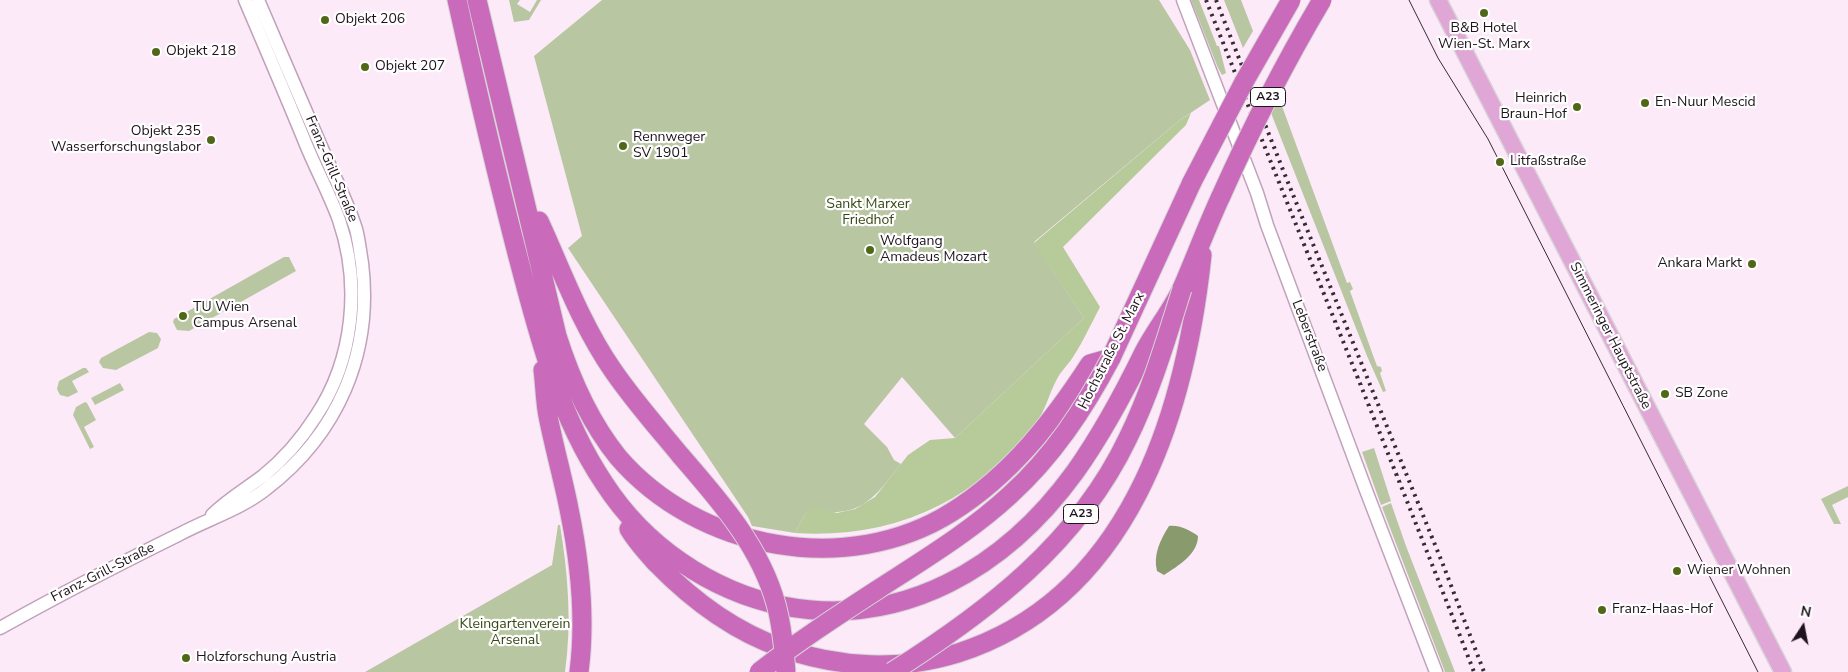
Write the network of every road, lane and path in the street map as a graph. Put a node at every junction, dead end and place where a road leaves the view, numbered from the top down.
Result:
1 (245, 0) edge
2 (258, 0) edge
3 (457, 0) edge
4 (477, 0) edge
5 (1183, 0) edge
6 (1291, 0) edge
7 (1322, 0) edge
8 (1438, 0) edge
9 (523, 186) junction
10 (1205, 232) junction
11 (1182, 289) junction
12 (540, 342) junction
13 (1111, 358) junction
14 (613, 496) junction
15 (207, 520) junction
16 (0, 628) edge
17 (579, 672) edge
18 (759, 672) edge
19 (786, 672) edge
20 (892, 672) edge
21 (1436, 672) edge
22 (1783, 672) edge

1 - 15 street, Franz-Grill-Straße
2 - 15 street, Franz-Grill-Straße
3 - 12 highway
4 - 9 highway
5 - 21 street, Leberstraße
6 - 13 highway, Hochstraße St. Marx / A23, bridge
7 - 10 highway, A23, bridge
8 - 22 main road, Simmeringer Hauptstraße
9 - 13 highway
9 - 19 highway, bridge
10 - 11 highway, A23
10 - 14 highway
11 - 14 highway, bridge
11 - 20 highway, A23, bridge
12 - 14 highway
12 - 17 highway
13 - 18 highway, Hochstraße St. Marx / A23, bridge
15 - 16 street, Franz-Grill-Straße

